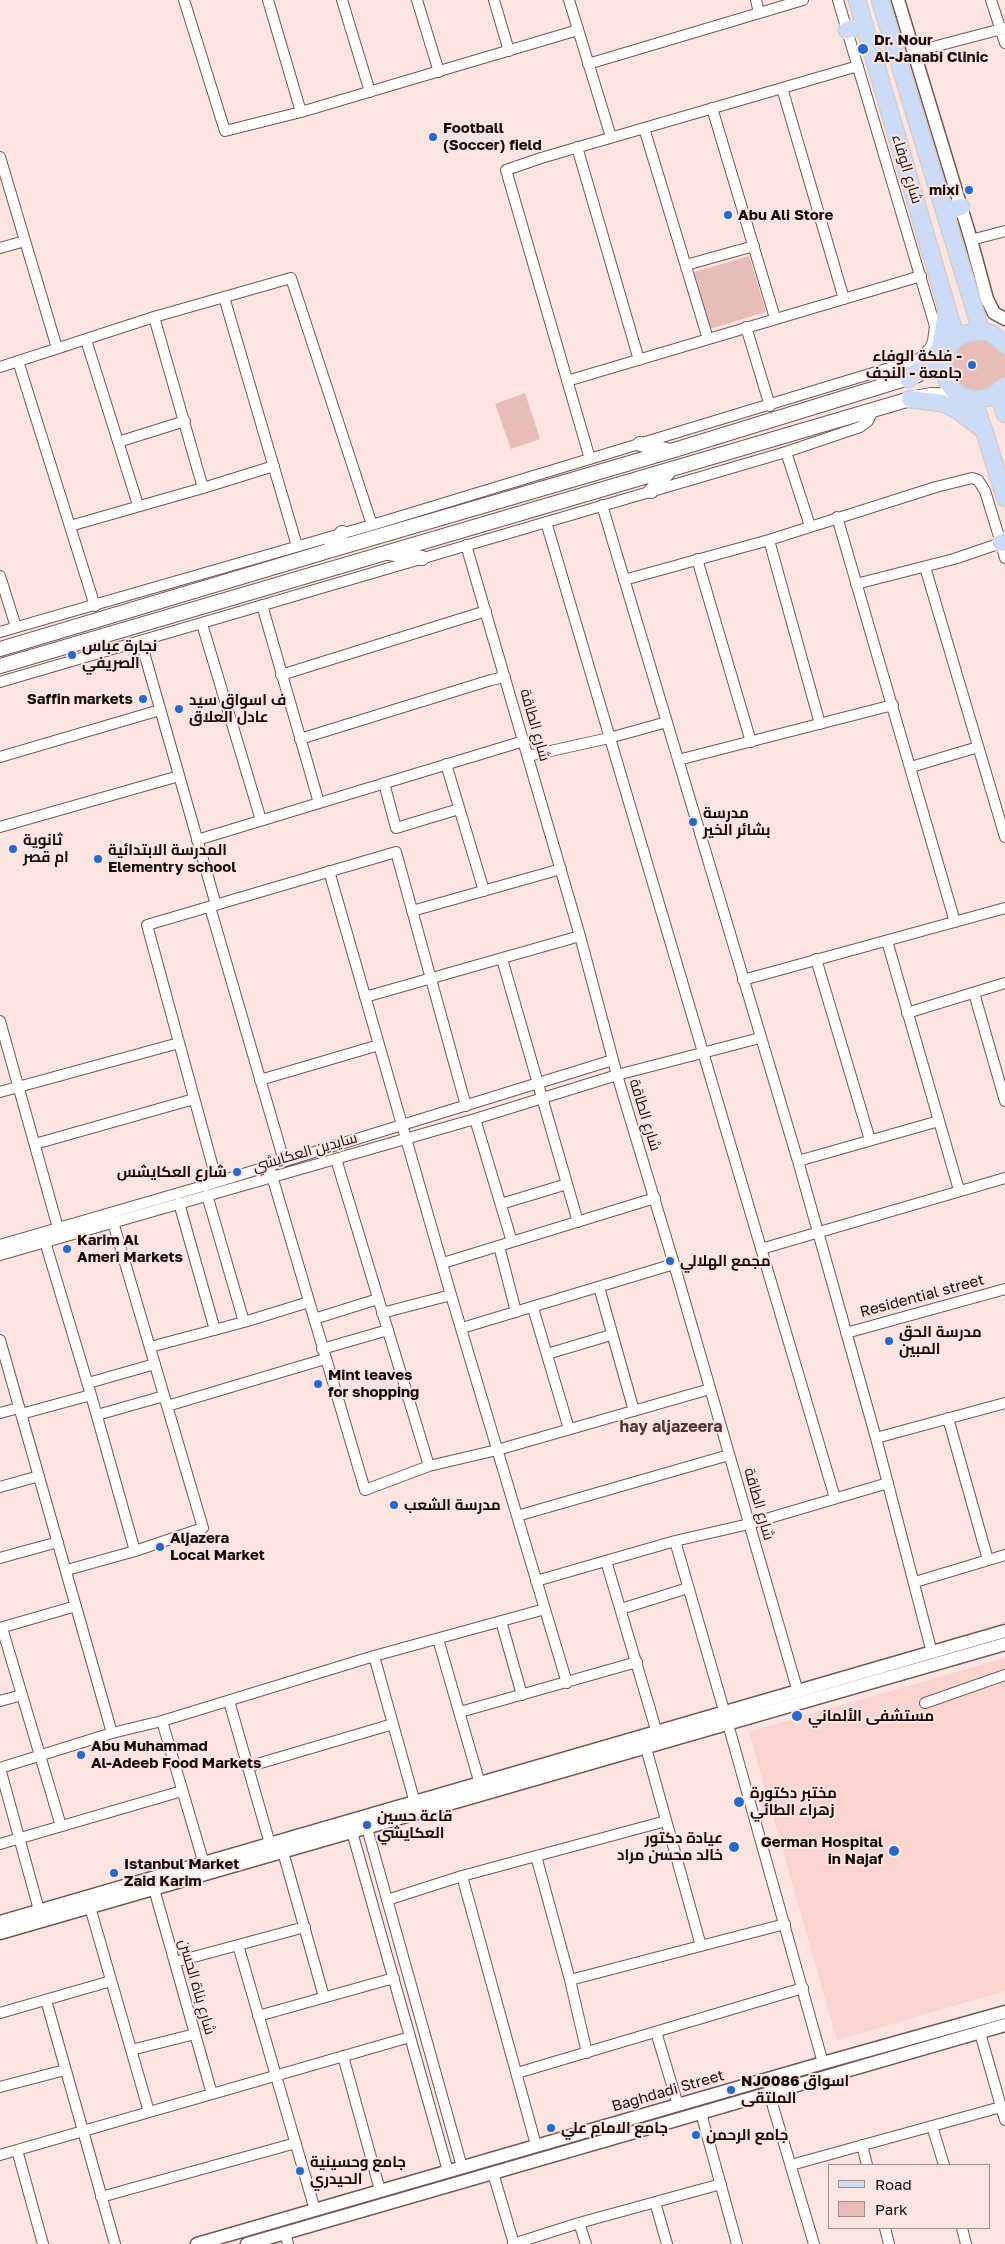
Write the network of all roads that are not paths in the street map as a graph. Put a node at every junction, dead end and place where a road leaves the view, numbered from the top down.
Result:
1 (184, 0) edge
2 (268, 0) edge
3 (342, 0) edge
4 (417, 0) edge
5 (494, 0) edge
6 (569, 0) edge
7 (756, 0) edge
8 (803, 0) edge
9 (838, 0) edge
10 (857, 0) edge
11 (880, 0) edge
12 (898, 0) edge
13 (991, 0) edge
14 (759, 13) junction
15 (864, 25) junction
16 (1003, 28) edge
17 (578, 30) junction
18 (847, 30) junction
19 (1005, 43) edge
20 (509, 51) junction
21 (914, 52) junction
22 (588, 64) junction
23 (858, 66) junction
24 (439, 72) junction
25 (782, 88) junction
26 (370, 92) junction
27 (712, 108) junction
28 (301, 112) junction
29 (890, 112) junction
30 (644, 128) junction
31 (611, 137) junction
32 (577, 148) junction
33 (927, 154) junction
34 (1, 162) edge
35 (961, 207) junction
36 (945, 212) junction
37 (1005, 231) edge
38 (971, 240) junction
39 (25, 241) junction
40 (754, 246) junction
41 (0, 248) edge
42 (686, 265) junction
43 (920, 276) junction
44 (224, 297) junction
45 (844, 298) junction
46 (947, 303) junction
47 (154, 317) junction
48 (775, 318) junction
49 (1005, 320) edge
50 (746, 327) junction
51 (992, 333) edge
52 (708, 339) junction
53 (956, 339) junction
54 (86, 340) junction
55 (1005, 345) edge
56 (57, 348) junction
57 (944, 358) junction
58 (639, 360) junction
59 (18, 361) junction
60 (0, 367) edge
61 (908, 379) junction
62 (568, 382) junction
63 (1002, 390) edge
64 (967, 398) junction
65 (910, 400) junction
66 (770, 406) junction
67 (873, 410) junction
68 (1005, 414) edge
69 (185, 421) junction
70 (984, 430) junction
71 (118, 442) junction
72 (640, 444) junction
73 (672, 451) junction
74 (786, 452) junction
75 (590, 460) junction
76 (274, 466) junction
77 (671, 469) junction
78 (203, 488) junction
79 (651, 491) junction
80 (1005, 498) edge
81 (602, 505) junction
82 (138, 506) junction
83 (838, 517) junction
84 (546, 522) junction
85 (372, 525) junction
86 (70, 526) junction
87 (810, 526) junction
88 (342, 533) junction
89 (769, 540) junction
90 (466, 545) junction
91 (298, 546) junction
92 (1004, 547) edge
93 (328, 551) junction
94 (385, 552) junction
95 (422, 558) junction
96 (697, 559) junction
97 (925, 567) junction
98 (0, 576) edge
99 (624, 580) junction
100 (856, 584) junction
101 (262, 605) junction
102 (95, 606) junction
103 (486, 611) junction
104 (103, 618) junction
105 (202, 624) junction
106 (77, 626) junction
107 (16, 628) junction
108 (0, 632) edge
109 (111, 633) junction
110 (83, 641) junction
111 (141, 642) junction
112 (0, 650) edge
113 (0, 666) edge
114 (281, 675) junction
115 (505, 677) junction
116 (0, 682) edge
117 (893, 705) junction
118 (160, 710) junction
119 (667, 722) junction
120 (820, 724) junction
121 (609, 738) junction
122 (300, 739) junction
123 (524, 741) junction
124 (751, 742) junction
125 (978, 746) junction
126 (528, 756) junction
127 (0, 757) edge
128 (678, 760) junction
129 (446, 764) junction
130 (911, 767) junction
131 (179, 776) junction
132 (384, 783) junction
133 (319, 803) junction
134 (460, 809) junction
135 (1002, 813) edge
136 (261, 820) junction
137 (0, 827) edge
138 (1005, 837) edge
139 (197, 840) junction
140 (561, 869) junction
141 (329, 871) junction
142 (484, 891) junction
143 (213, 906) junction
144 (1005, 908) edge
145 (412, 911) junction
146 (955, 922) junction
147 (580, 936) junction
148 (887, 941) junction
149 (816, 958) junction
150 (502, 959) junction
151 (431, 979) junction
152 (743, 980) junction
153 (1005, 984) edge
154 (974, 993) junction
155 (365, 997) junction
156 (907, 1013) junction
157 (0, 1021) edge
158 (760, 1038) junction
159 (179, 1043) junction
160 (379, 1045) junction
161 (703, 1053) junction
162 (613, 1060) junction
163 (617, 1075) junction
164 (260, 1080) junction
165 (538, 1085) junction
166 (19, 1087) junction
167 (0, 1092) edge
168 (542, 1098) junction
169 (194, 1099) junction
170 (1005, 1101) edge
171 (466, 1106) junction
172 (475, 1119) junction
173 (939, 1121) junction
174 (402, 1125) junction
175 (406, 1138) junction
176 (870, 1140) junction
177 (35, 1144) junction
178 (336, 1159) junction
179 (798, 1161) junction
180 (284, 1162) junction
181 (269, 1166) junction
182 (272, 1177) junction
183 (1005, 1178) edge
184 (217, 1182) junction
185 (567, 1184) junction
186 (959, 1190) junction
187 (207, 1195) junction
188 (655, 1198) junction
189 (179, 1204) junction
190 (501, 1204) junction
191 (131, 1212) junction
192 (113, 1222) junction
193 (578, 1222) junction
194 (58, 1228) junction
195 (818, 1232) junction
196 (44, 1237) junction
197 (512, 1242) junction
198 (0, 1245) edge
199 (499, 1246) junction
200 (761, 1249) junction
201 (0, 1255) edge
202 (443, 1263) junction
203 (674, 1264) junction
204 (599, 1287) junction
205 (1005, 1289) edge
206 (451, 1295) junction
207 (378, 1299) junction
208 (309, 1302) junction
209 (533, 1308) junction
210 (516, 1312) junction
211 (382, 1313) junction
212 (314, 1319) junction
213 (244, 1322) junction
214 (462, 1328) junction
215 (215, 1330) junction
216 (388, 1330) junction
217 (846, 1333) junction
218 (611, 1334) junction
219 (0, 1340) edge
220 (150, 1347) junction
221 (324, 1354) junction
222 (547, 1354) junction
223 (155, 1364) junction
224 (88, 1383) junction
225 (710, 1389) junction
226 (91, 1395) junction
227 (164, 1396) junction
228 (1005, 1402) edge
229 (167, 1406) junction
230 (20, 1411) junction
231 (634, 1411) junction
232 (0, 1413) edge
233 (97, 1415) junction
234 (948, 1418) junction
235 (570, 1429) junction
236 (876, 1438) junction
237 (498, 1450) junction
238 (729, 1455) junction
239 (430, 1466) junction
240 (39, 1476) junction
241 (888, 1483) junction
242 (0, 1487) edge
243 (835, 1498) junction
244 (517, 1516) junction
245 (749, 1524) junction
246 (675, 1541) junction
247 (58, 1542) junction
248 (135, 1552) junction
249 (1005, 1554) edge
250 (0, 1558) edge
251 (988, 1560) junction
252 (606, 1561) junction
253 (67, 1570) junction
254 (536, 1581) junction
255 (915, 1582) junction
256 (688, 1588) junction
257 (76, 1606) junction
258 (545, 1609) junction
259 (621, 1609) junction
260 (500, 1621) junction
261 (1, 1628) edge
262 (1005, 1631) edge
263 (438, 1639) junction
264 (1005, 1644) edge
265 (932, 1653) junction
266 (374, 1656) junction
267 (637, 1662) junction
268 (1005, 1675) edge
269 (566, 1683) junction
270 (798, 1692) junction
271 (22, 1695) junction
272 (522, 1695) junction
273 (0, 1701) edge
274 (229, 1701) junction
275 (926, 1703) dead end
276 (460, 1712) junction
277 (727, 1719) junction
278 (162, 1721) junction
279 (393, 1724) junction
280 (112, 1733) junction
281 (657, 1733) junction
282 (646, 1748) junction
283 (39, 1756) junction
284 (247, 1766) junction
285 (0, 1768) edge
286 (525, 1777) junction
287 (511, 1781) junction
288 (480, 1784) junction
289 (182, 1791) junction
290 (415, 1803) junction
291 (666, 1821) junction
292 (61, 1826) junction
293 (367, 1828) junction
294 (352, 1832) junction
295 (20, 1838) junction
296 (0, 1844) edge
297 (270, 1844) junction
298 (283, 1852) junction
299 (536, 1856) junction
300 (204, 1864) junction
301 (462, 1876) junction
302 (145, 1888) junction
303 (123, 1892) junction
304 (387, 1900) junction
305 (90, 1907) junction
306 (40, 1910) junction
307 (0, 1922) edge
308 (785, 1924) junction
309 (305, 1927) junction
310 (0, 1933) edge
311 (238, 1946) junction
312 (701, 1946) junction
313 (175, 1962) junction
314 (394, 1978) junction
315 (570, 1980) junction
316 (111, 1981) junction
317 (803, 1988) junction
318 (324, 1997) junction
319 (46, 2000) junction
320 (1005, 2012) edge
321 (0, 2013) edge
322 (258, 2016) junction
323 (1005, 2025) edge
324 (656, 2032) junction
325 (980, 2033) junction
326 (195, 2034) junction
327 (410, 2038) junction
328 (131, 2050) junction
329 (587, 2053) junction
330 (343, 2056) junction
331 (823, 2063) junction
332 (65, 2070) junction
333 (517, 2073) junction
334 (276, 2076) junction
335 (744, 2086) junction
336 (0, 2087) edge
337 (728, 2090) junction
338 (769, 2093) junction
339 (212, 2094) junction
340 (748, 2100) junction
341 (678, 2105) junction
342 (730, 2105) junction
343 (1001, 2107) junction
344 (149, 2112) junction
345 (702, 2113) junction
346 (1005, 2120) edge
347 (932, 2126) junction
348 (82, 2131) junction
349 (296, 2143) junction
350 (536, 2145) junction
351 (862, 2145) junction
352 (17, 2150) junction
353 (0, 2155) edge
354 (791, 2164) junction
355 (867, 2164) edge
356 (944, 2164) edge
357 (462, 2167) junction
358 (448, 2171) junction
359 (493, 2173) junction
360 (721, 2184) junction
361 (380, 2190) junction
362 (101, 2197) junction
363 (655, 2202) junction
364 (315, 2210) junction
365 (579, 2223) junction
366 (262, 2225) junction
367 (884, 2229) edge
368 (962, 2229) edge
369 (239, 2238) edge
370 (265, 2239) junction
371 (286, 2239) edge
372 (44, 2244) edge
373 (115, 2244) edge
374 (197, 2244) edge
375 (247, 2244) edge
376 (514, 2244) edge
377 (586, 2244) edge
378 (667, 2244) edge
379 (737, 2244) edge
380 (814, 2244) edge
381 (889, 2244) edge
382 (966, 2244) edge

1 - 28 street
2 - 28 street
3 - 26 street
4 - 24 street
5 - 20 street
6 - 17 street
7 - 14 street
8 - 14 street
9 - 18 street
10 - 15 main road, شارع الوفاء
11 - 33 main road, شارع الوفاء
12 - 21 street
13 - 16 street
14 - 22 street
15 - 18 main road
15 - 29 main road, شارع الوفاء
16 - 19 street
16 - 21 street
17 - 20 street
17 - 22 street
18 - 23 street
20 - 24 street
21 - 35 street
22 - 31 street
23 - 25 street
23 - 43 street
24 - 26 street
25 - 27 street
25 - 45 street
26 - 28 street
27 - 30 street
27 - 40 street
29 - 33 main road
29 - 46 main road, شارع الوفاء
30 - 31 street
30 - 42 street
31 - 32 street
32 - 58 street
32 - 62 street
33 - 36 main road, شارع الوفاء
34 - 39 street
35 - 36 main road
35 - 38 street
36 - 51 main road, شارع الوفاء
37 - 38 street
38 - 49 street
39 - 41 street
39 - 56 street
40 - 42 street
40 - 48 street
42 - 52 street
43 - 45 street
43 - 66 street
44 - 47 street
44 - 76 street
44 - 85 street
45 - 48 street
46 - 53 main road, شارع الوفاء
46 - 61 main road
47 - 54 street
47 - 69 street
48 - 50 street
50 - 52 street
50 - 66 street
51 - 53 main road
51 - 55 main road
52 - 58 street
53 - 57 main road
54 - 56 street
54 - 71 street
56 - 59 street
57 - 61 main road
57 - 64 main road
58 - 62 street
59 - 60 street
59 - 86 street
61 - 73 main road
62 - 75 street
63 - 64 main road
63 - 68 main road
64 - 65 main road
64 - 70 main road
65 - 67 main road
65 - 70 main road
66 - 72 street
67 - 74 street
67 - 77 main road
69 - 71 street
69 - 78 street
70 - 80 main road
71 - 82 street
72 - 73 main road
72 - 75 street
73 - 93 main road
74 - 79 street
74 - 87 street
75 - 85 street
76 - 78 street
76 - 91 street
77 - 79 main road
77 - 94 main road
78 - 82 street
79 - 81 street
81 - 84 street
81 - 99 street
82 - 86 street
83 - 87 street
83 - 92 street
83 - 100 street
84 - 90 street
84 - 121 street
85 - 88 street
86 - 102 street
87 - 89 street
88 - 91 street
88 - 93 main road
89 - 96 street
89 - 120 street
90 - 95 street
90 - 103 street, شارع الطاقة
91 - 102 street
92 - 97 street
93 - 104 main road
94 - 95 main road
94 - 109 main road
95 - 101 street
96 - 99 street
96 - 124 street
97 - 100 street
97 - 125 street
98 - 107 street
99 - 119 street
100 - 117 street
101 - 105 street
101 - 114 street
102 - 107 street
103 - 114 street
103 - 115 street, شارع الطاقة
104 - 106 main road
104 - 109 main road
105 - 111 street
105 - 136 street
106 - 110 main road
106 - 112 main road
107 - 108 street
109 - 110 main road
110 - 113 main road
111 - 116 street
111 - 118 street
114 - 122 street
115 - 122 street
115 - 123 street, شارع الطاقة
117 - 120 street
117 - 130 street
118 - 127 street
118 - 131 street
119 - 121 street
119 - 128 street
120 - 124 street
121 - 126 street
121 - 161 street
122 - 133 street
123 - 126 street, شارع الطاقة
123 - 129 street
124 - 128 street
125 - 130 street
125 - 135 street
126 - 140 street, شارع الطاقة
128 - 152 street
129 - 132 street
129 - 134 street
130 - 146 street
131 - 137 street
131 - 139 street
132 - 133 street
132 - 134 street
133 - 136 street
134 - 142 street
135 - 138 street
136 - 139 street
139 - 143 street
140 - 142 street
140 - 147 street, شارع الطاقة
141 - 143 street
141 - 145 street
141 - 155 street
142 - 145 street
143 - 159 street
143 - 164 street
144 - 146 street
145 - 151 street
146 - 148 street
147 - 150 street
147 - 162 street, شارع الطاقة
148 - 149 street
148 - 156 street
149 - 152 street
149 - 176 street
150 - 151 street
150 - 165 street
151 - 155 street
151 - 171 street
152 - 158 street
153 - 154 street
154 - 156 street
154 - 170 street
155 - 160 street
156 - 173 street
157 - 166 street
158 - 161 street, سايدين العكايشي
158 - 179 street
159 - 166 street
159 - 169 street
160 - 164 street
160 - 174 street
161 - 163 street, سايدين العكايشي
161 - 200 street
162 - 163 street, شارع الطاقة
162 - 165 street, سايدين العكايشي
163 - 168 street, سايدين العكايشي
163 - 188 street, شارع الطاقة
164 - 180 street
165 - 168 street
165 - 171 street, سايدين العكايشي
166 - 167 street
166 - 177 street
168 - 172 street, سايدين العكايشي
168 - 185 street
169 - 177 street
169 - 184 street
171 - 174 street, سايدين العكايشي
172 - 175 street, سايدين العكايشي
172 - 190 street
173 - 176 street
173 - 186 street
174 - 175 street
174 - 180 street, سايدين العكايشي
175 - 178 street, سايدين العكايشي
175 - 202 street
176 - 179 street
177 - 194 street
178 - 182 street, سايدين العكايشي
178 - 207 street
179 - 195 street
180 - 181 street, سايدين العكايشي
181 - 182 street
181 - 184 street, سايدين العكايشي
182 - 187 street, سايدين العكايشي
182 - 208 street
183 - 186 street
184 - 191 street, سايدين العكايشي
185 - 190 street
185 - 193 street
186 - 195 street
187 - 189 street, سايدين العكايشي
187 - 213 street
188 - 193 street
188 - 203 street, شارع الطاقة
189 - 191 street, سايدين العكايشي
189 - 215 street
190 - 197 street
191 - 192 street, سايدين العكايشي
191 - 194 street, سايدين العكايشي
192 - 196 street, سايدين العكايشي
192 - 220 street
193 - 197 street
194 - 196 street, سايدين العكايشي
195 - 200 street
195 - 217 street
196 - 198 street, سايدين العكايشي
196 - 201 street, سايدين العكايشي
196 - 224 street
197 - 199 street
199 - 202 street
199 - 210 street
200 - 243 street
202 - 206 street
203 - 204 street
203 - 225 street, شارع الطاقة
204 - 209 street
204 - 218 street
205 - 217 street, Residential street
206 - 211 street
206 - 214 street
207 - 211 street
207 - 212 street
208 - 212 street
208 - 213 street
209 - 210 street
209 - 222 street
210 - 214 street
211 - 216 street
212 - 221 street
213 - 215 street
214 - 237 street
215 - 220 street
216 - 221 street
216 - 239 street
217 - 236 street
218 - 222 street
218 - 231 street
219 - 230 street
220 - 223 street
221 - 229 street
221 - 239 street
222 - 235 street
223 - 224 street
223 - 227 street
224 - 226 street
225 - 231 street
225 - 238 street, شارع الطاقة
226 - 230 street
226 - 233 street
227 - 229 street
227 - 233 street
228 - 234 street
229 - 248 street
230 - 232 street
230 - 240 street
231 - 235 street
233 - 248 street
234 - 236 street
234 - 251 street
235 - 237 street
236 - 241 street
237 - 239 street
237 - 244 street
238 - 244 street
238 - 245 street, شارع الطاقة
240 - 242 street
240 - 247 street
241 - 243 street
241 - 255 street
243 - 245 street
244 - 254 street
245 - 246 street
245 - 270 street, شارع الطاقة
246 - 252 street
246 - 256 street
247 - 250 street
247 - 253 street
248 - 253 street
249 - 251 street
251 - 255 street
252 - 254 street
252 - 259 street
253 - 257 street
254 - 258 street
255 - 265 street
256 - 259 street
256 - 277 street
257 - 261 street
257 - 280 street
258 - 260 street
258 - 269 street
259 - 267 street
260 - 263 street
260 - 272 street
261 - 271 street
262 - 265 street
263 - 266 street
263 - 276 street
264 - 277 street
265 - 270 street
266 - 274 street
266 - 279 street
267 - 269 street
267 - 281 street
268 - 275 street
269 - 272 street
270 - 277 street
271 - 273 street
271 - 283 street
272 - 276 street
274 - 278 street
274 - 284 street
276 - 288 street
277 - 281 street
277 - 282 street
277 - 308 street
278 - 280 street
278 - 289 street
279 - 284 street
279 - 290 street
280 - 283 street
281 - 286 street
282 - 286 street
282 - 291 street
283 - 285 street
283 - 292 street
284 - 297 street
285 - 295 street
286 - 287 street
287 - 288 street
287 - 293 street
288 - 290 street
289 - 292 street
289 - 300 street
290 - 297 street
291 - 299 street
291 - 312 street
292 - 295 street
293 - 294 street
293 - 304 street
294 - 298 street
294 - 314 street
295 - 296 street
295 - 306 street
297 - 300 street
298 - 302 street
298 - 309 street
299 - 301 street
299 - 315 street
300 - 302 street
301 - 304 street
301 - 333 street
302 - 303 street
302 - 313 street, شارع بناة الحسن
303 - 305 street
303 - 306 street
304 - 357 street
305 - 310 street
305 - 316 street
306 - 307 street
308 - 312 street
308 - 317 street
309 - 311 street
309 - 318 street
311 - 313 street
311 - 322 street
312 - 315 street
313 - 326 street, شارع بناة الحسن
314 - 318 street
314 - 327 street
315 - 329 street
316 - 319 street
316 - 328 street
317 - 324 street
317 - 331 street
318 - 322 street
319 - 321 street
319 - 332 street
320 - 331 street, Baghdadi Street
322 - 334 street
323 - 325 street, Baghdadi Street
324 - 329 street
324 - 341 street
325 - 338 street, Baghdadi Street
325 - 343 street
326 - 328 street
326 - 339 street, شارع بناة الحسن
327 - 330 street
327 - 358 street
328 - 344 street
329 - 333 street
330 - 334 street
330 - 361 street
331 - 335 street, Baghdadi Street
332 - 336 street
332 - 348 street
333 - 350 street
334 - 339 street
334 - 349 street
335 - 337 street, Baghdadi Street
335 - 340 street
337 - 341 street, Baghdadi Street
337 - 342 street
338 - 340 street, Baghdadi Street
338 - 354 street
339 - 344 street
340 - 342 street, Baghdadi Street
341 - 350 street, Baghdadi Street
342 - 345 street, Baghdadi Street
343 - 346 street
343 - 347 street
344 - 348 street
345 - 359 street, Baghdadi Street
345 - 360 street
347 - 351 street
347 - 356 street
348 - 352 street
348 - 362 street
349 - 362 street
349 - 364 street
350 - 357 street, Baghdadi Street
351 - 354 street
351 - 355 street
352 - 353 street
352 - 372 street
354 - 380 street
357 - 358 street, Baghdadi Street
358 - 361 street, Baghdadi Street
359 - 371 street, Baghdadi Street
359 - 376 street
360 - 363 street
360 - 379 street
361 - 364 street, Baghdadi Street
362 - 373 street
363 - 365 street
363 - 378 street
364 - 366 street, Baghdadi Street
365 - 376 street
365 - 377 street
366 - 369 street, Baghdadi Street
366 - 370 street
367 - 381 street
368 - 382 street
369 - 374 street, Baghdadi Street
370 - 371 street, Baghdadi Street
370 - 375 street, Baghdadi Street

